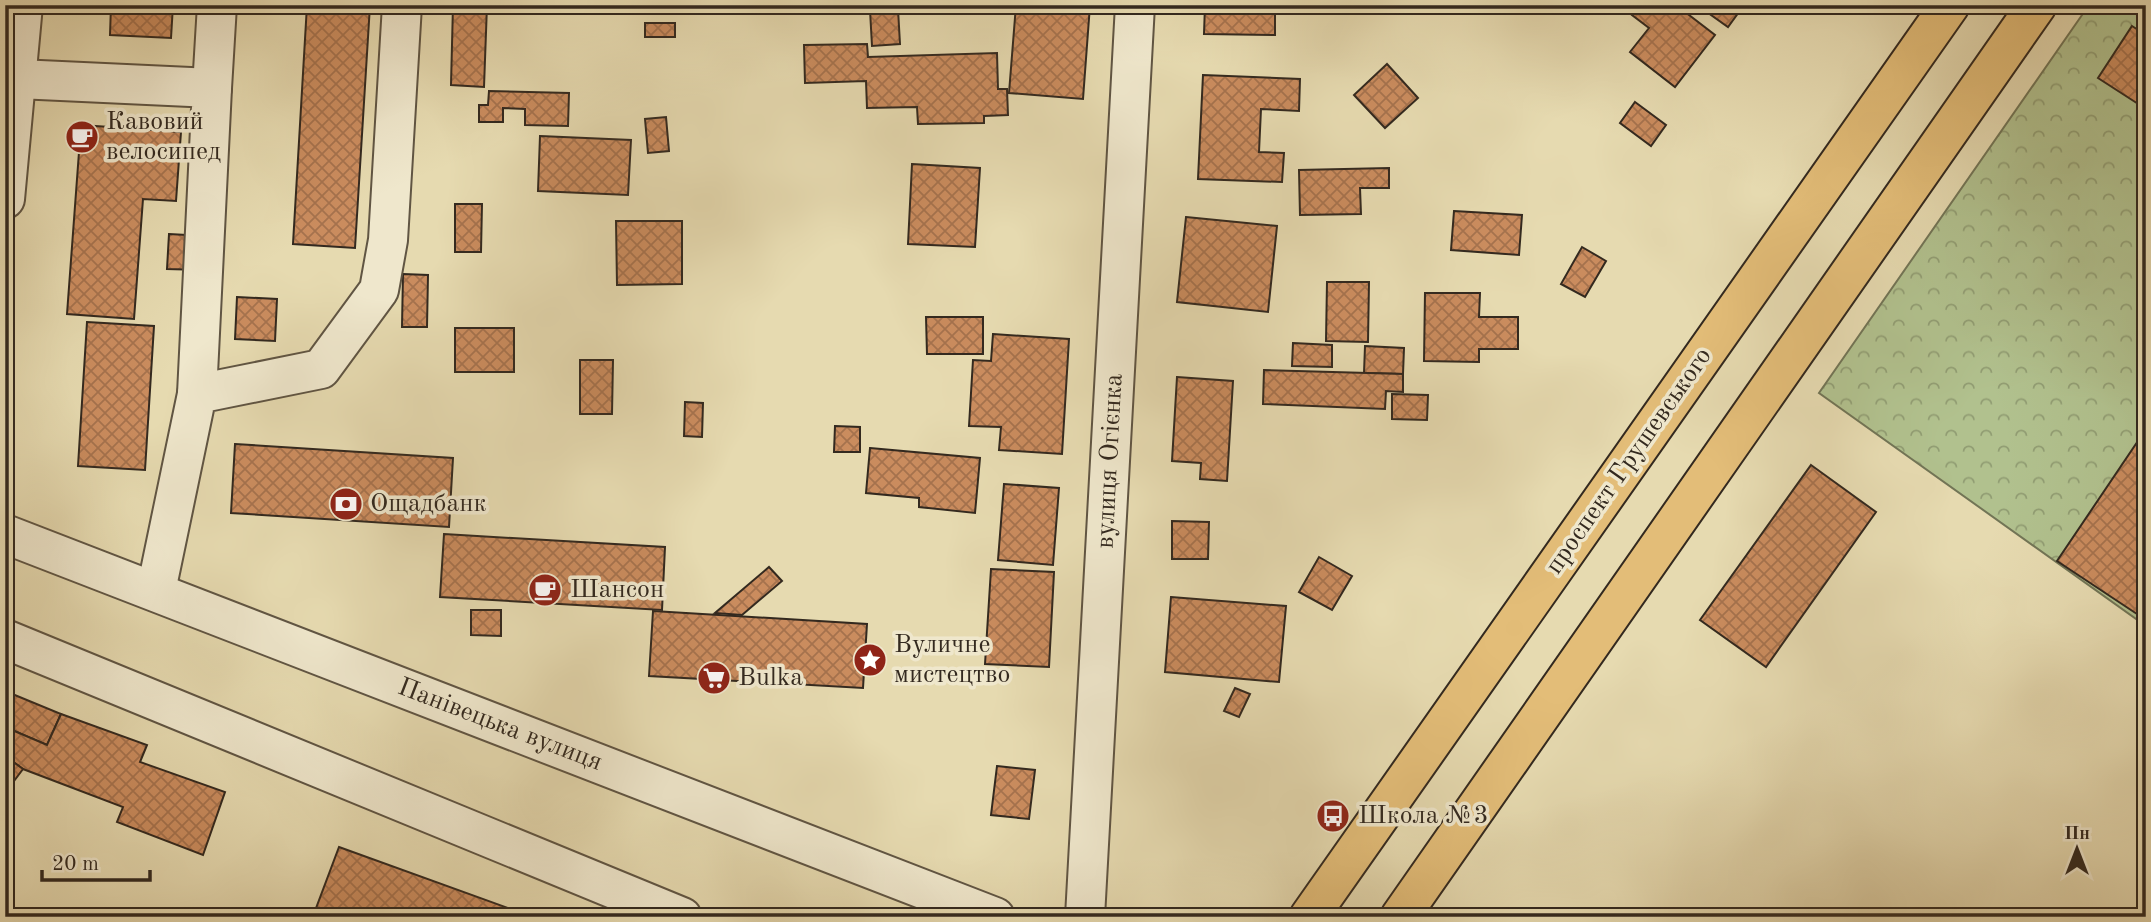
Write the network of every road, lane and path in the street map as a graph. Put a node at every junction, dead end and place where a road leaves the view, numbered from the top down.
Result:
1 (23, 5) edge
2 (217, 5) edge
3 (402, 5) edge
4 (1135, 5) edge
5 (1950, 5) edge
6 (2037, 5) edge
7 (18, 79) junction
8 (212, 89) junction
9 (5, 200) edge
10 (197, 394) junction
11 (5, 534) edge
12 (156, 591) junction
13 (5, 639) edge
14 (682, 917) edge
15 (995, 917) edge
16 (1085, 917) edge
17 (1309, 917) edge
18 (1400, 917) edge

1 - 7 street
2 - 8 street
3 - 10 street
4 - 16 street, вулиця Огієнка
5 - 17 main road, проспект Грушевського
6 - 18 main road
7 - 8 street
7 - 9 street
8 - 10 street
10 - 12 street
11 - 12 street, Панівецька вулиця
12 - 15 street, Панівецька вулиця
13 - 14 street

